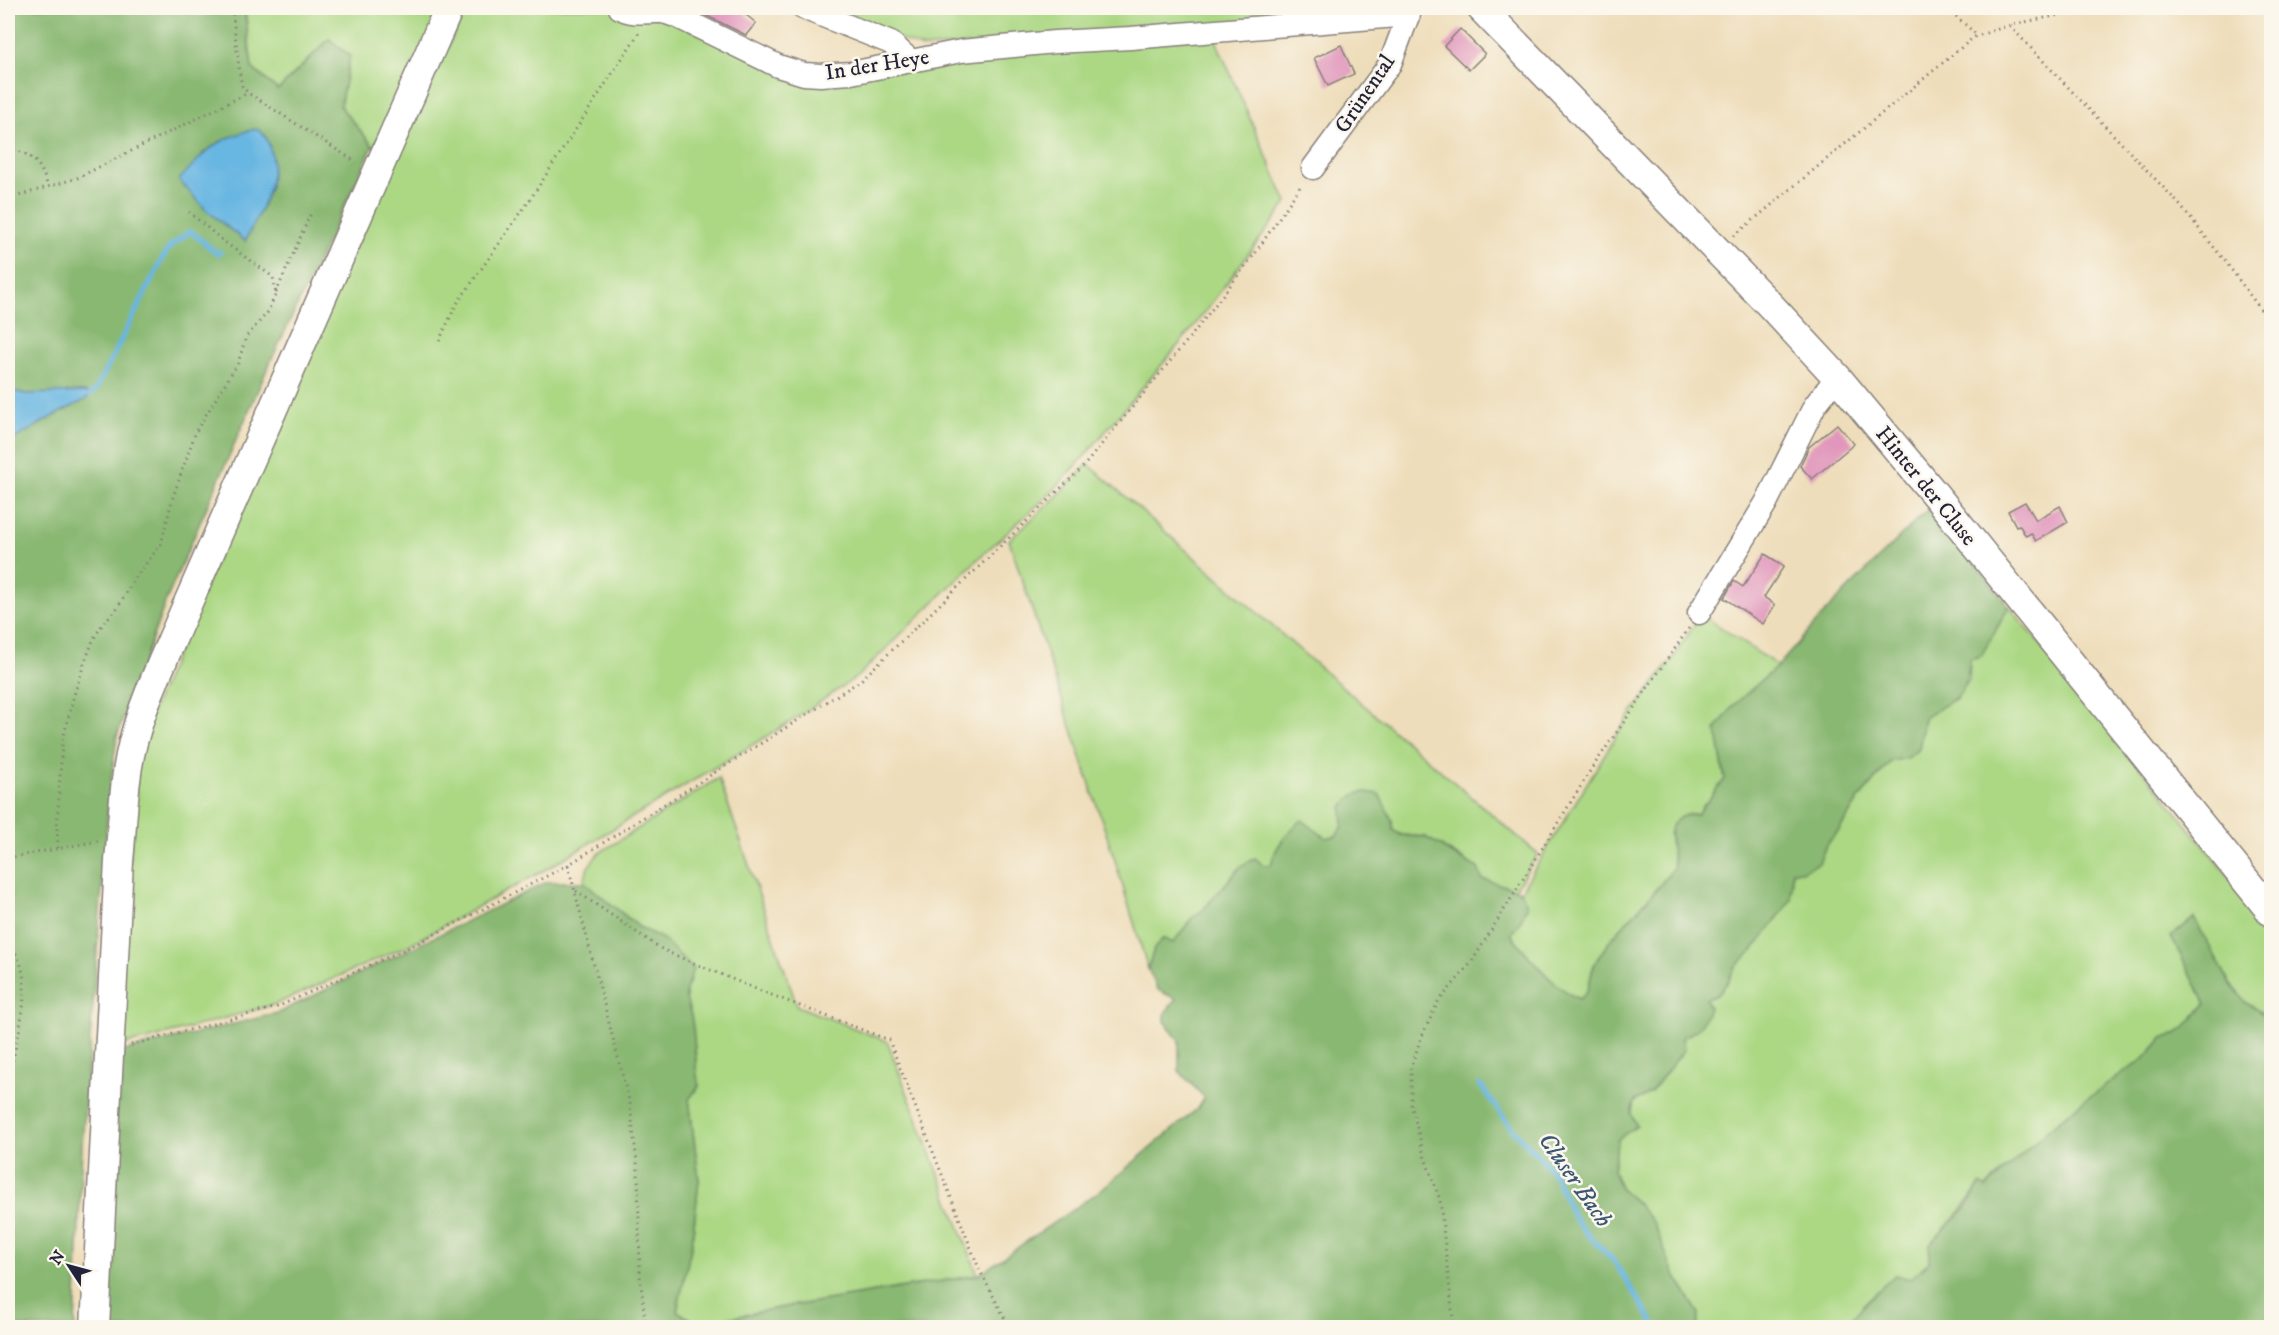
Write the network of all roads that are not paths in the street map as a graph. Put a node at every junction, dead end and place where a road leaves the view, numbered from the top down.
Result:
1 (449, 8) edge
2 (620, 8) edge
3 (803, 8) edge
4 (1481, 8) edge
5 (657, 11) edge
6 (1410, 11) edge
7 (1004, 46) joint
8 (910, 60) junction
9 (1313, 168) road end
10 (1836, 377) junction
11 (1699, 613) road end
12 (2271, 914) edge
13 (95, 1328) edge

1 - 13 main road
2 - 5 street, In der Heye
3 - 8 street
4 - 10 main road, Hinter der Cluse
5 - 8 street, In der Heye
6 - 7 street, Grünental
6 - 9 street, Grünental
7 - 8 street, In der Heye
10 - 11 street
10 - 12 main road, Hinter der Cluse

